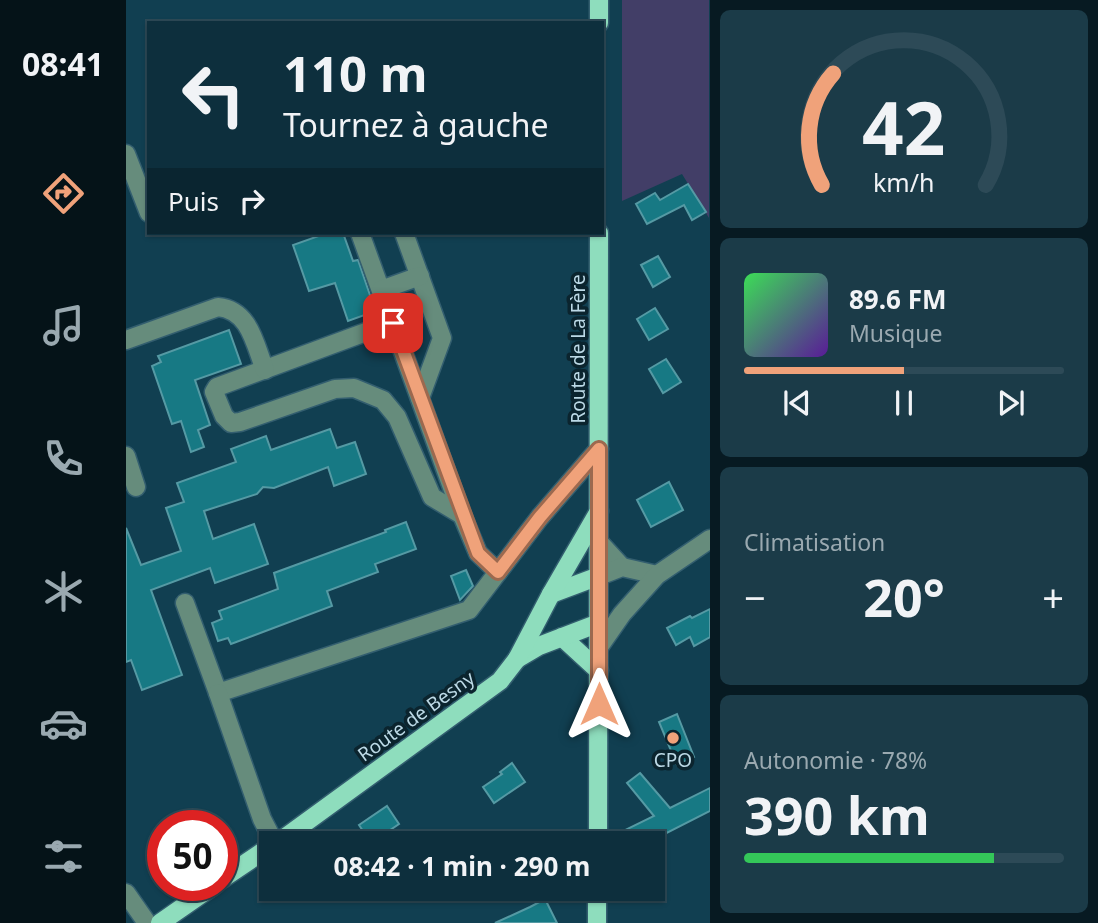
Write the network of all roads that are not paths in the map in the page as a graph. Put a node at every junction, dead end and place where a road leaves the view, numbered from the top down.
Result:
1 (599, 0) edge
2 (599, 21) edge
3 (126, 154) edge
4 (147, 208) edge
5 (361, 235) edge
6 (405, 235) edge
7 (599, 235) edge
8 (420, 276) junction
9 (380, 290) junction
10 (393, 323) junction
11 (126, 340) edge
12 (265, 370) junction
13 (420, 398) junction
14 (599, 449) junction
15 (126, 456) edge
16 (136, 487) dead end
17 (599, 511) junction
18 (462, 515) junction
19 (709, 539) edge
20 (599, 542) junction
21 (622, 567) junction
22 (498, 572) junction
23 (657, 575) junction
24 (599, 576) junction
25 (551, 594) junction
26 (185, 603) dead end
27 (622, 614) junction
28 (599, 623) junction
29 (562, 637) junction
30 (599, 647) junction
31 (517, 659) junction
32 (599, 671) junction
33 (218, 693) junction
34 (268, 831) edge
35 (292, 831) edge
36 (598, 831) edge
37 (259, 854) edge
38 (238, 868) edge
39 (126, 893) edge
40 (192, 901) edge
41 (597, 901) edge
42 (146, 923) edge
43 (160, 923) edge
44 (597, 923) edge

1 - 2 main road
3 - 4 street
5 - 9 street
6 - 8 street
7 - 14 main road, Route de La Fère
8 - 9 street
8 - 13 street
9 - 10 street
10 - 12 street
10 - 13 street
11 - 12 street
12 - 18 street
13 - 18 street
14 - 17 main road, Route de La Fère
14 - 22 street
15 - 16 street
17 - 20 main road, Route de La Fère
17 - 25 main road, Route de Besny
18 - 22 street
19 - 23 street
20 - 21 street
20 - 24 main road, Route de La Fère
21 - 23 street
21 - 24 street
22 - 33 street
23 - 27 street
24 - 25 main road
24 - 28 main road, Route de La Fère
25 - 31 main road, Route de Besny
26 - 33 street
27 - 28 street
27 - 30 street
28 - 29 main road
28 - 30 main road, Route de La Fère
29 - 31 main road
29 - 32 main road
30 - 32 main road, Route de La Fère
31 - 35 main road, Route de Besny
32 - 36 main road, Route de La Fère
33 - 34 street
37 - 38 main road, Route de Besny
39 - 42 street
40 - 43 main road
41 - 44 main road

